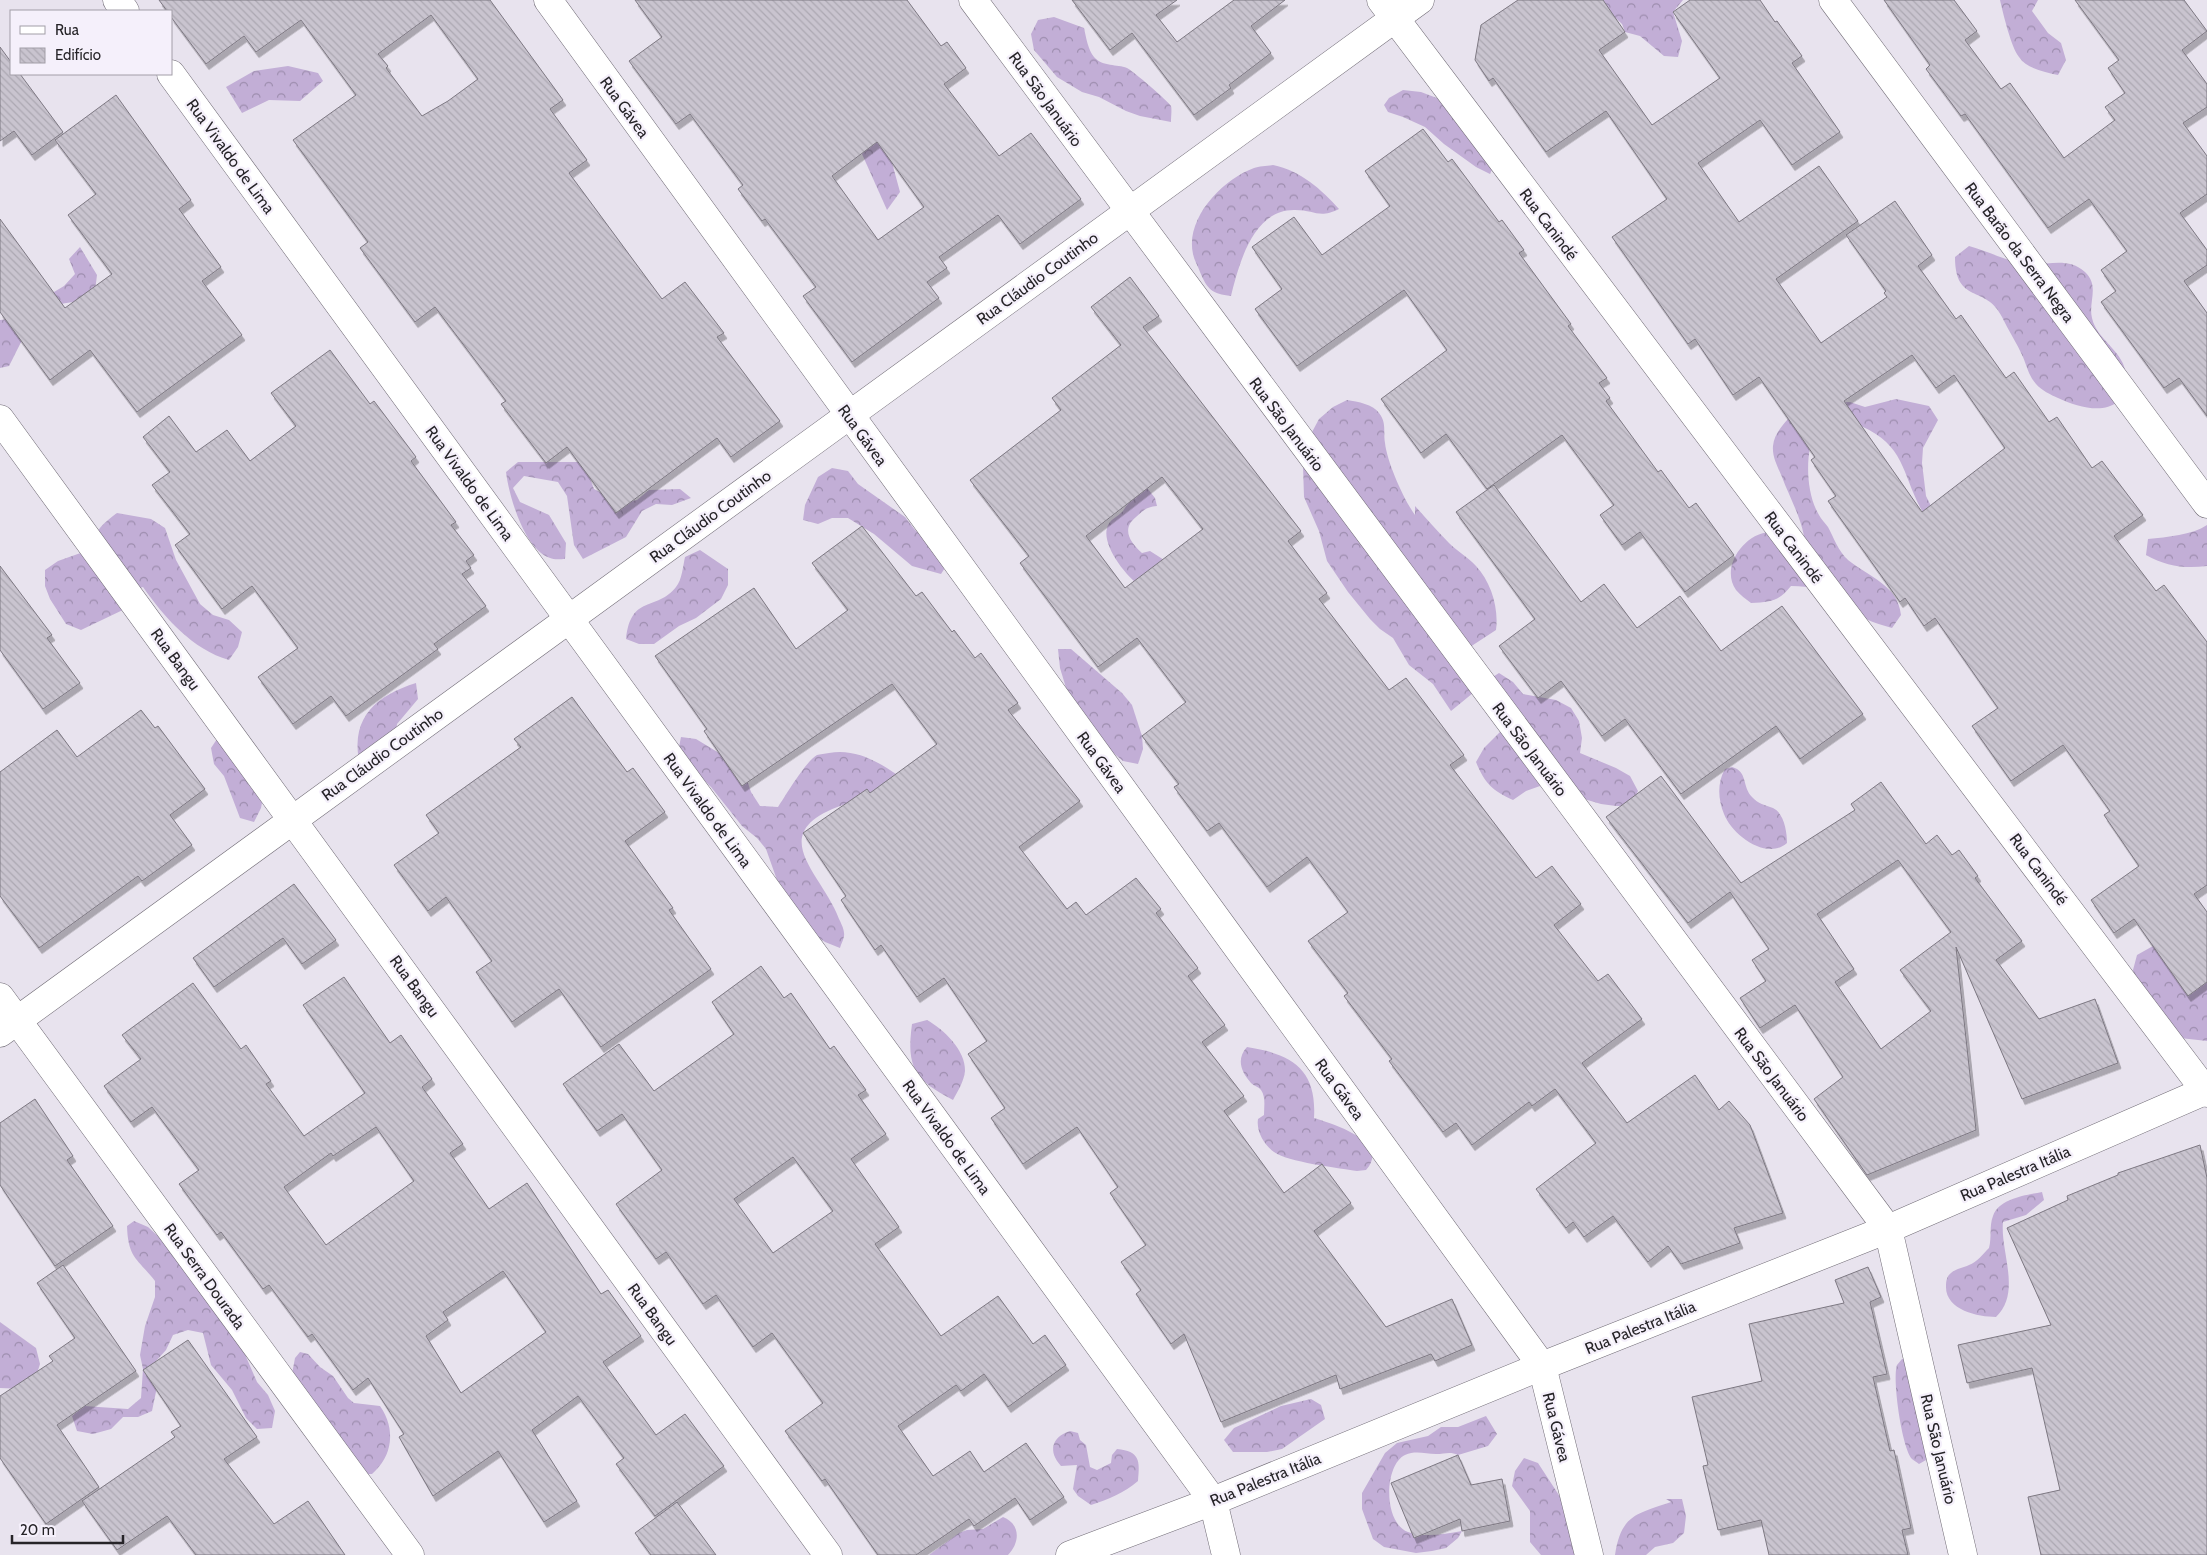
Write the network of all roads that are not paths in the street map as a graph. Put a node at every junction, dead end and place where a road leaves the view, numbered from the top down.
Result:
1 (548, 0) edge
2 (973, 0) edge
3 (1420, 0) edge
4 (1833, 0) edge
5 (1387, 9) edge
6 (172, 75) edge
7 (1129, 212) junction
8 (849, 415) junction
9 (0, 419) edge
10 (2207, 504) edge
11 (569, 619) junction
12 (294, 819) junction
13 (0, 997) edge
14 (9, 1026) edge
15 (2207, 1092) edge
16 (1888, 1228) junction
17 (1542, 1366) junction
18 (1213, 1501) junction
19 (410, 1555) edge
20 (828, 1555) edge
21 (1070, 1555) edge
22 (1226, 1555) edge
23 (1589, 1555) edge
24 (1963, 1555) edge

1 - 8 street, Rua Gávea
2 - 7 street, Rua São Januário
3 - 5 street, Rua Cláudio Coutinho
4 - 10 street, Rua Barão da Serra Negra
5 - 7 street, Rua Cláudio Coutinho
5 - 15 street, Rua Canindé
6 - 11 street, Rua Vivaldo de Lima
7 - 8 street, Rua Cláudio Coutinho
7 - 16 street, Rua São Januário
8 - 11 street, Rua Cláudio Coutinho
8 - 17 street, Rua Gávea
9 - 12 street, Rua Bangu
11 - 12 street, Rua Cláudio Coutinho
11 - 18 street, Rua Vivaldo de Lima
12 - 14 street, Rua Cláudio Coutinho
12 - 20 street, Rua Bangu
13 - 14 street, Rua Serra Dourada
14 - 19 street, Rua Serra Dourada
15 - 16 street, Rua Palestra Itália
16 - 17 street, Rua Palestra Itália
16 - 24 street, Rua São Januário
17 - 18 street, Rua Palestra Itália
17 - 23 street, Rua Gávea
18 - 21 street, Rua Palestra Itália
18 - 22 street, Rua Vivaldo de Lima

